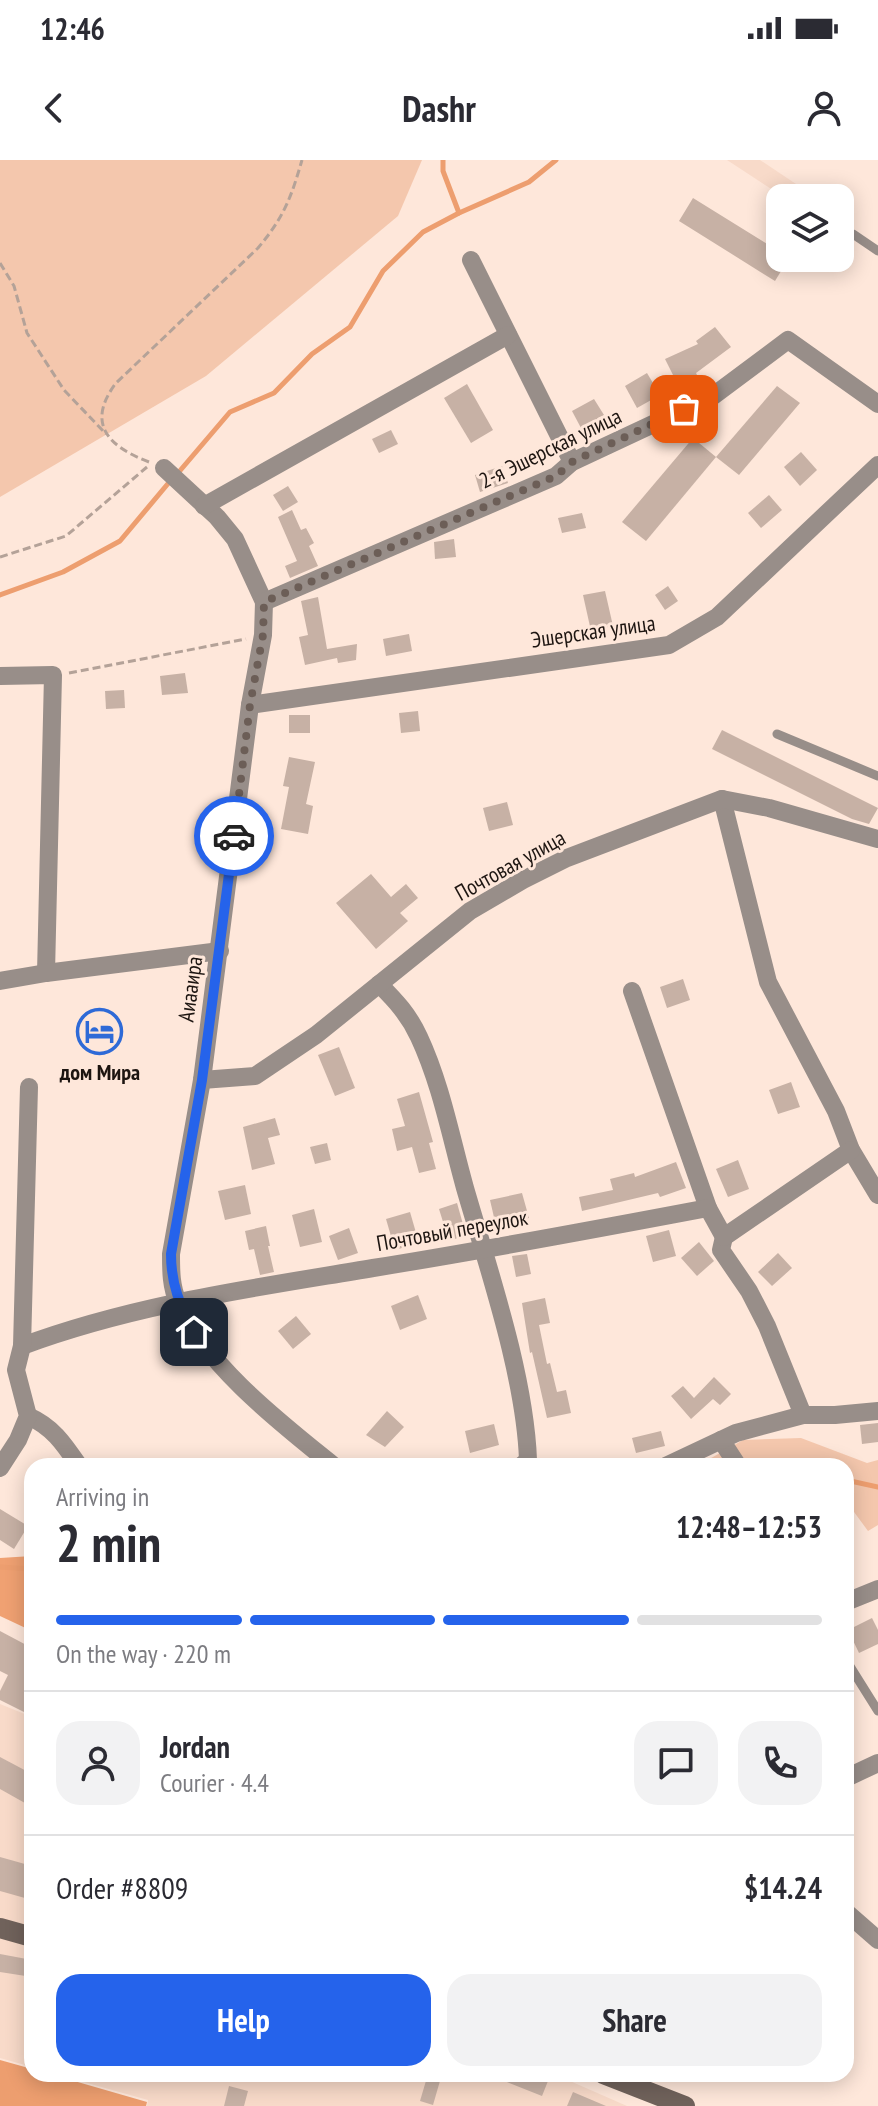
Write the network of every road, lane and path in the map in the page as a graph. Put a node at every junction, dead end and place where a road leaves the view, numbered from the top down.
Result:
1 (302, 160) edge
2 (854, 235) edge
3 (878, 251) edge
4 (471, 260) dead end
5 (0, 263) edge
6 (508, 335) junction
7 (878, 404) edge
8 (108, 436) junction
9 (572, 462) junction
10 (878, 465) edge
11 (164, 468) dead end
12 (204, 506) junction
13 (0, 557) edge
14 (264, 602) junction
15 (263, 635) junction
16 (53, 675) junction
17 (0, 676) edge
18 (250, 705) junction
19 (777, 734) dead end
20 (878, 776) edge
21 (722, 799) junction
22 (878, 839) edge
23 (220, 951) junction
24 (46, 973) junction
25 (0, 981) edge
26 (379, 984) junction
27 (632, 991) dead end
28 (202, 1080) junction
29 (29, 1087) dead end
30 (851, 1150) junction
31 (878, 1195) edge
32 (708, 1208) junction
33 (724, 1237) junction
34 (483, 1250) junction
35 (177, 1301) junction
36 (22, 1346) junction
37 (878, 1411) edge
38 (803, 1415) junction
39 (28, 1416) junction
40 (721, 1440) junction
41 (74, 1458) edge
42 (324, 1458) edge
43 (528, 1458) edge
44 (683, 1458) edge
45 (733, 1458) edge
46 (0, 1468) edge
47 (878, 1589) edge
48 (854, 1599) edge
49 (854, 1673) edge
50 (878, 1711) edge
51 (878, 1763) edge
52 (854, 1774) edge
53 (854, 1919) edge
54 (0, 1928) edge
55 (24, 1935) edge
56 (878, 1940) edge
57 (624, 2082) edge
58 (685, 2106) edge

1 - 8 path
2 - 3 lane
4 - 6 street
5 - 8 path
6 - 9 street
6 - 12 street
7 - 9 street, 2-я Эшерская улица
8 - 13 path
9 - 14 street, 2-я Эшерская улица
10 - 18 street, Эшерская улица
11 - 12 street, Аиааира
12 - 14 street, Аиааира
14 - 15 street, Аиааира
15 - 16 path
15 - 18 street, Аиааира
16 - 17 street
16 - 24 street
18 - 23 street, Аиааира
19 - 20 lane
21 - 22 street
21 - 26 street, Почтовая улица
21 - 30 street
23 - 24 street
23 - 28 street, Аиааира
24 - 25 street
26 - 28 street, Почтовая улица
26 - 34 street
27 - 32 street
28 - 35 street, Аиааира
29 - 36 street
30 - 31 street
30 - 33 street
32 - 33 street
32 - 34 street, Почтовый переулок
33 - 38 street
34 - 35 street, Почтовый переулок
34 - 43 street
35 - 36 street, Почтовый переулок
35 - 42 street, Аиааира
36 - 39 street
37 - 38 street
38 - 40 street
39 - 41 street
39 - 46 street
40 - 44 street
40 - 45 street
47 - 48 street
49 - 50 lane
51 - 52 street
53 - 56 street
54 - 55 main road
57 - 58 main road

